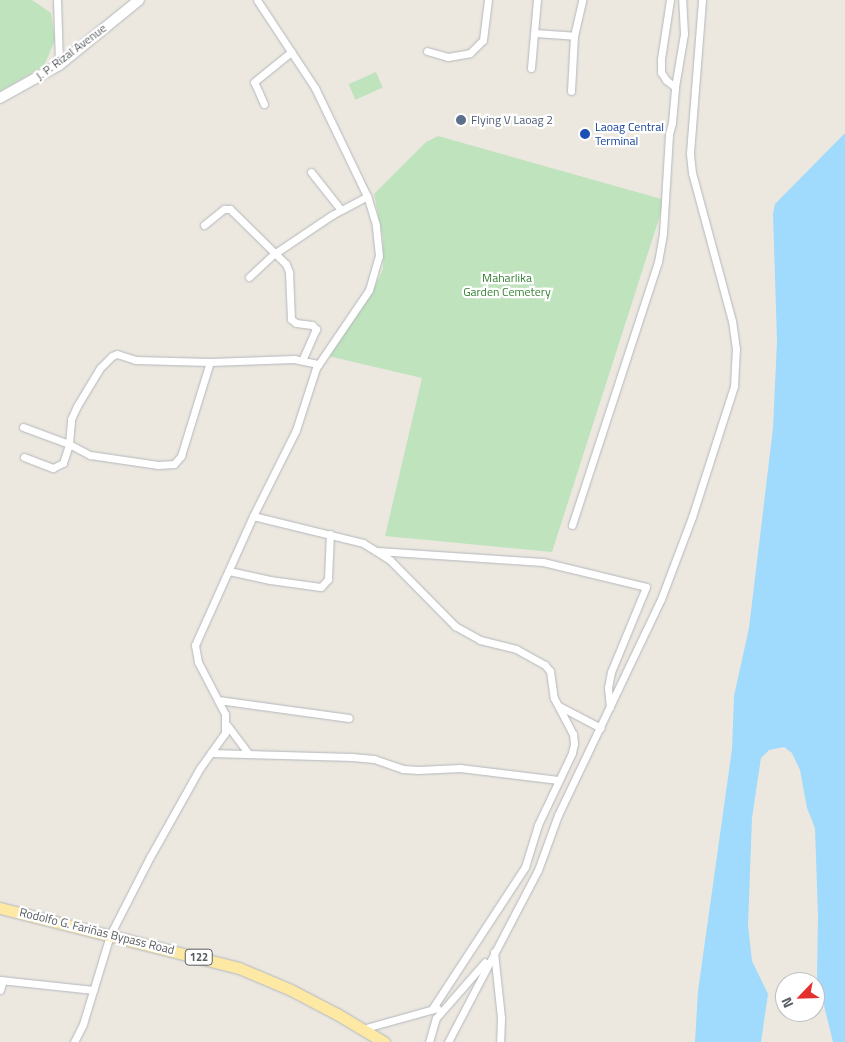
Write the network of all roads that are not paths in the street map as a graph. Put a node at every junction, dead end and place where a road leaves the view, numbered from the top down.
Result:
1 (57, 0) edge
2 (139, 0) edge
3 (257, 0) edge
4 (488, 0) edge
5 (537, 0) edge
6 (582, 0) edge
7 (670, 0) edge
8 (682, 0) edge
9 (702, 0) edge
10 (535, 33) junction
11 (574, 36) junction
12 (427, 51) dead end
13 (292, 52) junction
14 (59, 65) junction
15 (531, 68) dead end
16 (675, 87) junction
17 (571, 91) dead end
18 (0, 98) edge
19 (264, 104) dead end
20 (311, 172) dead end
21 (367, 196) junction
22 (341, 210) junction
23 (204, 226) dead end
24 (274, 254) junction
25 (249, 277) dead end
26 (302, 360) junction
27 (210, 362) junction
28 (318, 364) junction
29 (23, 427) dead end
30 (69, 444) junction
31 (24, 457) dead end
32 (253, 516) junction
33 (572, 525) dead end
34 (330, 534) junction
35 (377, 551) junction
36 (229, 570) junction
37 (218, 700) junction
38 (558, 706) junction
39 (610, 707) junction
40 (349, 718) dead end
41 (227, 725) junction
42 (601, 728) junction
43 (211, 753) junction
44 (249, 754) junction
45 (558, 780) junction
46 (0, 908) edge
47 (110, 934) junction
48 (494, 952) junction
49 (1, 980) edge
50 (0, 990) edge
51 (93, 990) junction
52 (444, 1006) junction
53 (432, 1009) junction
54 (362, 1029) junction
55 (74, 1042) edge
56 (384, 1042) edge
57 (429, 1042) edge
58 (448, 1042) edge
59 (500, 1042) edge

1 - 14 street
2 - 14 main road, J. P. Rizal Avenue
3 - 13 street
4 - 12 street
5 - 10 street
6 - 11 street
7 - 16 street
8 - 16 street
9 - 39 street
10 - 11 street
10 - 15 street
11 - 17 street
13 - 19 street
13 - 21 street
14 - 18 main road, J. P. Rizal Avenue
16 - 33 street
20 - 22 street
21 - 22 street
21 - 28 street
22 - 24 street
23 - 24 street
24 - 25 street
24 - 26 street
26 - 27 street
26 - 28 street
27 - 30 street
27 - 30 street
28 - 32 street
29 - 30 street
30 - 31 street
32 - 34 street
32 - 36 street
34 - 35 street
34 - 36 street
35 - 38 street
35 - 39 street
36 - 37 street
37 - 40 street
37 - 41 street
38 - 42 street
38 - 45 street
39 - 42 street
41 - 43 street
41 - 44 street
42 - 48 street
43 - 44 street
43 - 47 street
44 - 45 street
45 - 53 street
46 - 47 main road, Rodolfo G. Fariñas Bypass Road / 122
47 - 51 street
47 - 54 main road, Rodolfo G. Fariñas Bypass Road / 122
48 - 52 street
48 - 58 street
48 - 59 street
49 - 50 street
49 - 51 street
51 - 55 street
52 - 53 street
52 - 57 street
53 - 54 street
54 - 56 main road, Rodolfo G. Fariñas Bypass Road / 122

